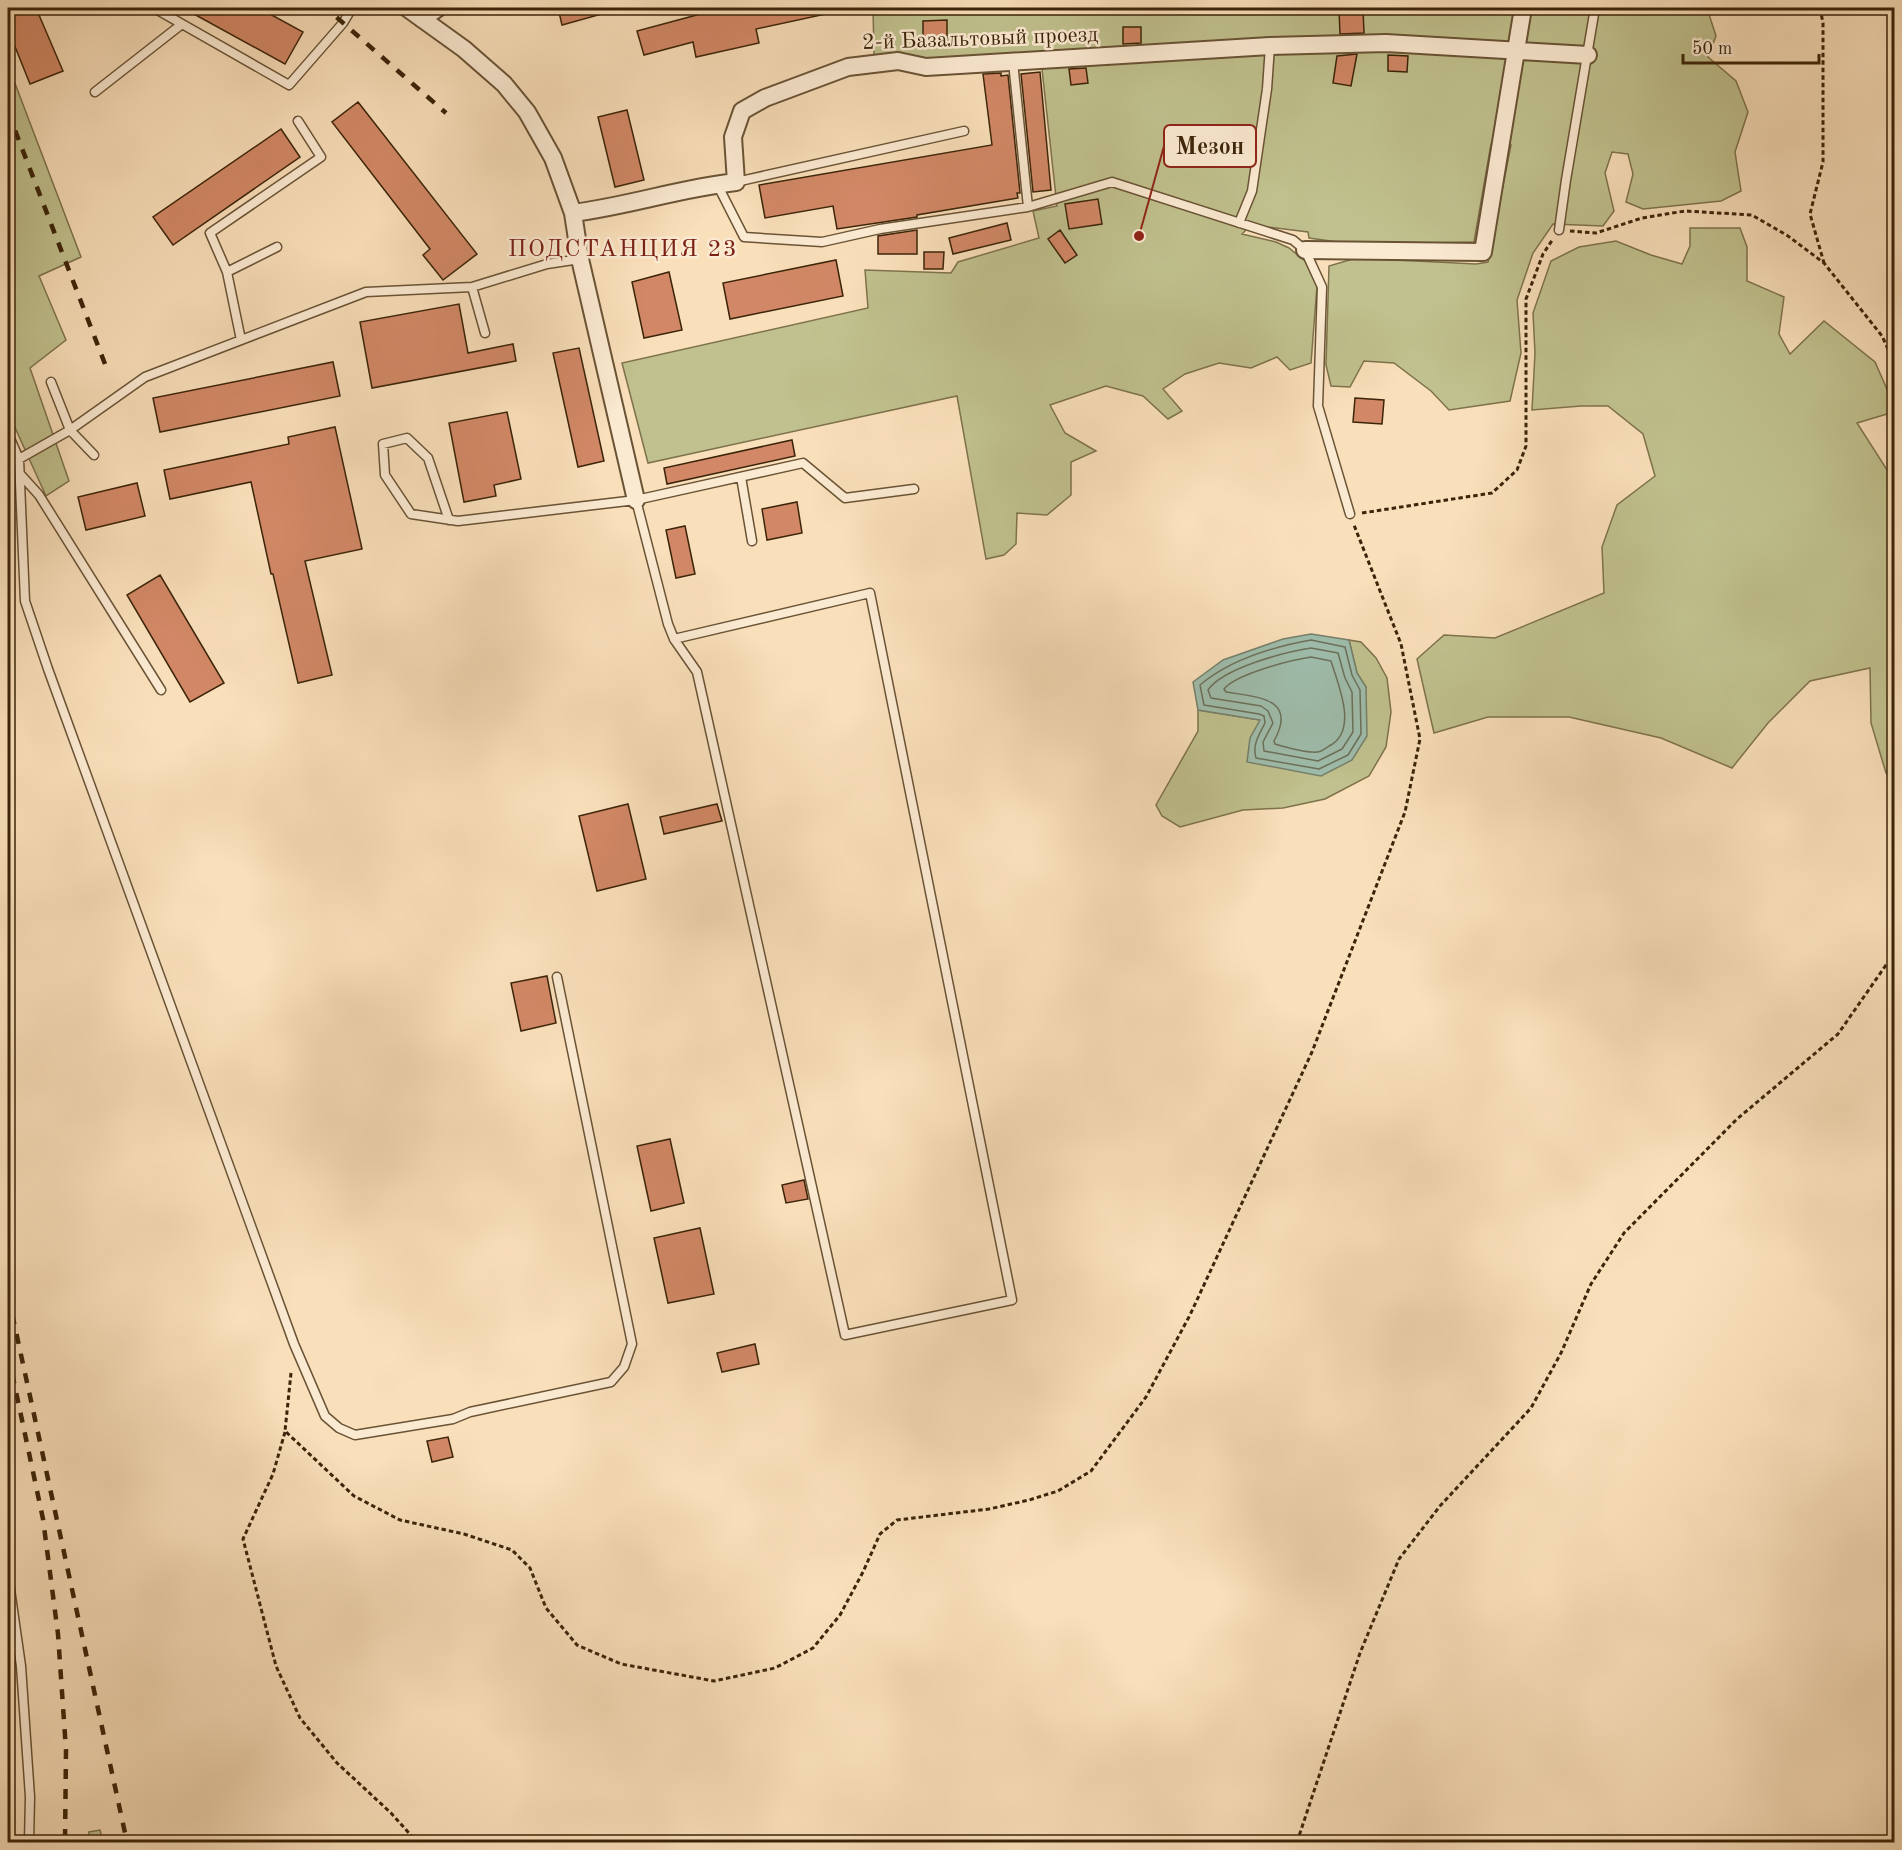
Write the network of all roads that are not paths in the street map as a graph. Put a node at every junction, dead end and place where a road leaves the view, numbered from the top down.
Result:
1 (154, 8) edge
2 (352, 8) edge
3 (407, 8) edge
4 (438, 8) edge
5 (1523, 8) edge
6 (1595, 8) edge
7 (422, 19) junction
8 (182, 24) junction
9 (1270, 46) junction
10 (1517, 50) junction
11 (1588, 55) junction
12 (1013, 62) junction
13 (96, 92) dead end
14 (298, 121) dead end
15 (964, 130) dead end
16 (736, 182) junction
17 (716, 184) junction
18 (1028, 207) junction
19 (573, 213) junction
20 (1239, 223) junction
21 (1559, 230) road end
22 (277, 247) dead end
23 (1305, 250) junction
24 (580, 259) junction
25 (227, 272) junction
26 (472, 287) junction
27 (485, 333) dead end
28 (241, 340) junction
29 (51, 382) dead end
30 (70, 430) junction
31 (8, 434) edge
32 (94, 455) dead end
33 (19, 459) junction
34 (20, 473) junction
35 (741, 477) junction
36 (914, 489) dead end
37 (636, 500) junction
38 (1350, 514) road end
39 (449, 519) junction
40 (752, 541) dead end
41 (674, 639) junction
42 (161, 690) dead end
43 (557, 977) dead end
44 (8, 1575) edge
45 (29, 1842) edge

1 - 8 lane
2 - 8 lane
3 - 7 street
4 - 7 street
5 - 10 street
6 - 11 lane
7 - 19 street
8 - 13 lane
9 - 10 street, 2-й Базальтовый проезд
9 - 12 street, 2-й Базальтовый проезд
9 - 20 lane
10 - 11 street, 2-й Базальтовый проезд
10 - 23 street
11 - 21 lane
12 - 16 street, 2-й Базальтовый проезд
12 - 18 lane
14 - 25 lane
15 - 16 lane
16 - 17 street
17 - 18 lane
17 - 19 street
18 - 20 lane
19 - 24 street
20 - 23 lane
22 - 25 lane
23 - 38 lane
24 - 26 lane
24 - 37 street
25 - 28 lane
26 - 27 lane
26 - 28 lane
28 - 30 lane
29 - 30 lane
30 - 32 lane
30 - 33 lane
31 - 33 lane
33 - 34 lane
34 - 42 lane
34 - 43 lane
35 - 36 lane
35 - 37 lane
35 - 40 lane
37 - 39 lane
37 - 41 lane
39 - 39 lane
41 - 41 lane
44 - 45 lane

